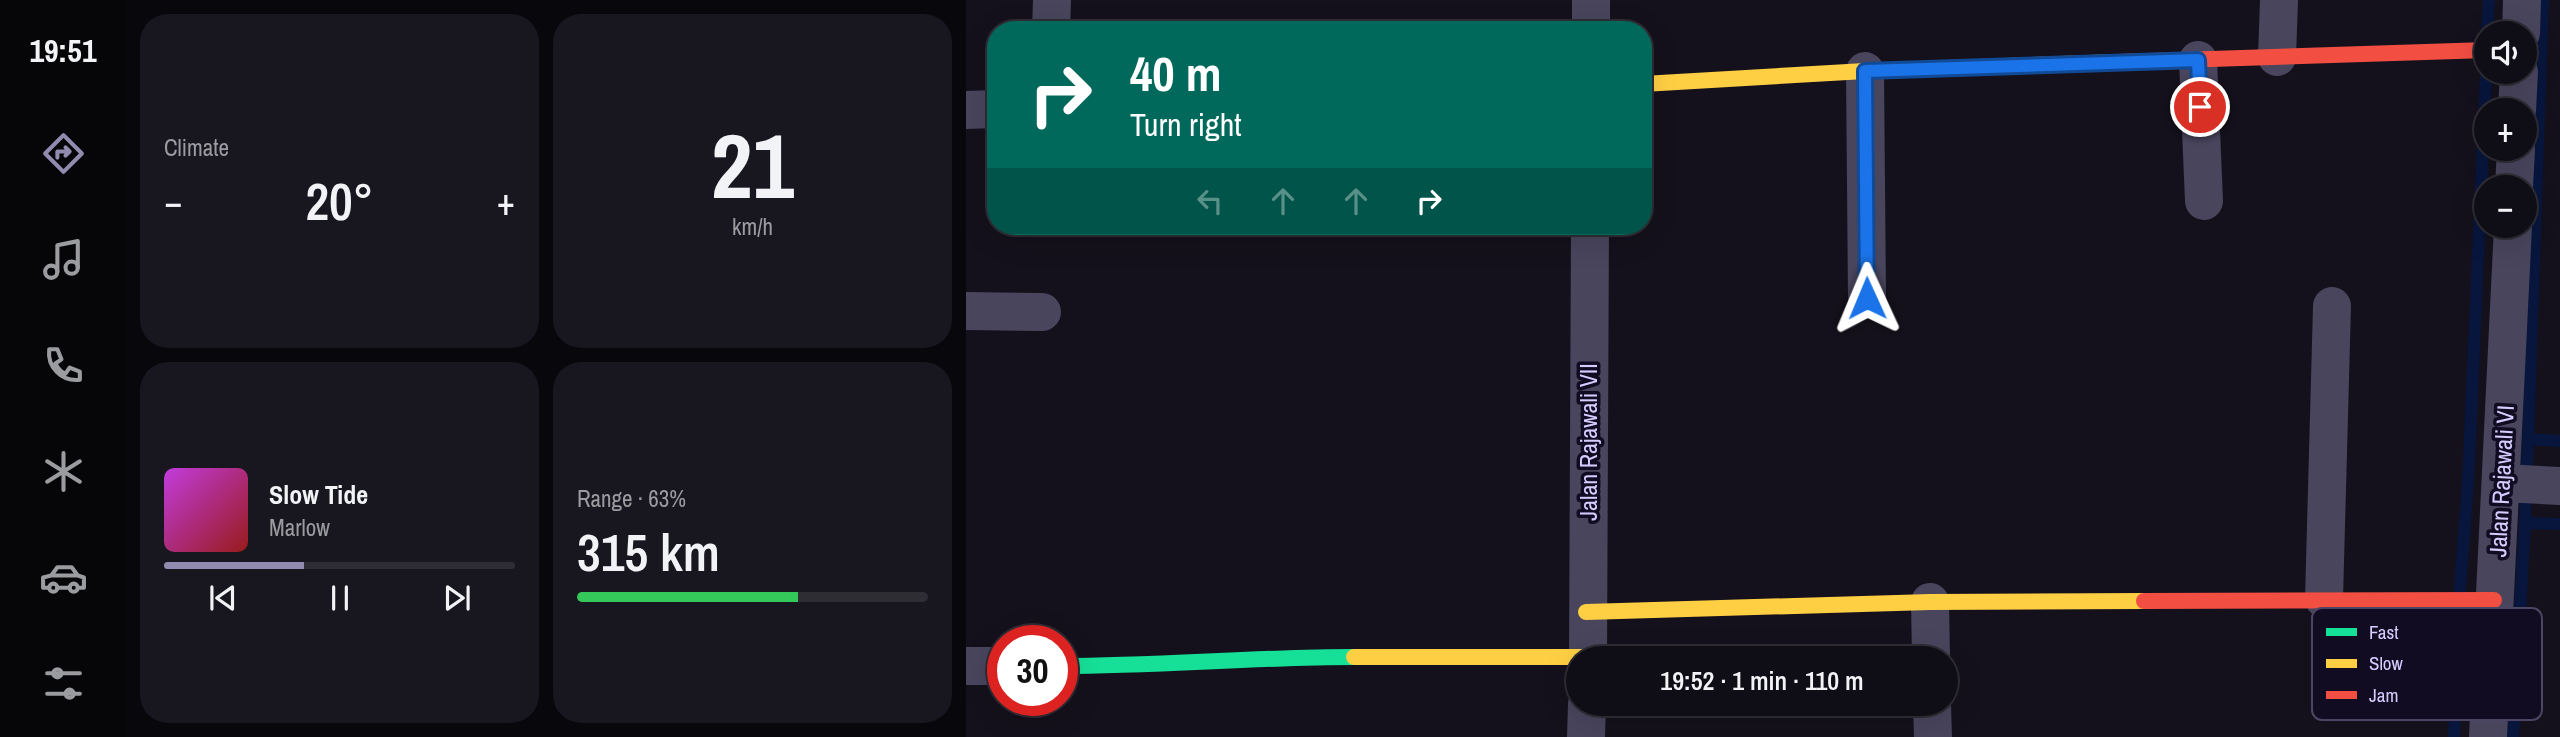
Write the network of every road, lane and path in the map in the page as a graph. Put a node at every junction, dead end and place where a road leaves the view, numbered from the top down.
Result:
1 (1052, 0) edge
2 (1591, 0) edge
3 (2279, 0) edge
4 (2522, 0) edge
5 (1051, 21) edge
6 (1591, 21) edge
7 (2521, 21) edge
8 (2474, 50) edge
9 (2277, 57) junction
10 (2198, 60) junction
11 (1865, 71) junction
12 (1652, 83) edge
13 (987, 109) edge
14 (966, 110) edge
15 (2204, 201) dead end
16 (1590, 235) edge
17 (2512, 238) edge
18 (1867, 298) dead end
19 (2332, 306) dead end
20 (966, 311) edge
21 (1041, 312) dead end
22 (2502, 484) junction
23 (2560, 486) edge
24 (2324, 599) junction
25 (2494, 600) junction
26 (1930, 602) junction
27 (2494, 608) edge
28 (1587, 612) junction
29 (1588, 646) edge
30 (1931, 646) edge
31 (1566, 657) edge
32 (966, 666) edge
33 (987, 666) edge
34 (1078, 666) edge
35 (1587, 716) edge
36 (1932, 716) edge
37 (1586, 737) edge
38 (1933, 737) edge

1 - 5 street
2 - 6 street
3 - 9 street
4 - 7 street
8 - 9 street
9 - 10 street
10 - 11 street
10 - 15 street
11 - 12 street
11 - 18 street
13 - 14 street
16 - 28 street, Jalan Rajawali VII
17 - 22 street, Jalan Rajawali VI
19 - 24 street
20 - 21 street
22 - 23 street
22 - 25 street, Jalan Rajawali VI
24 - 25 street
24 - 26 street
25 - 27 street, Jalan Rajawali VI
26 - 28 street
26 - 30 street
28 - 29 street, Jalan Rajawali VII
31 - 34 street
32 - 33 street
35 - 37 street
36 - 38 street

